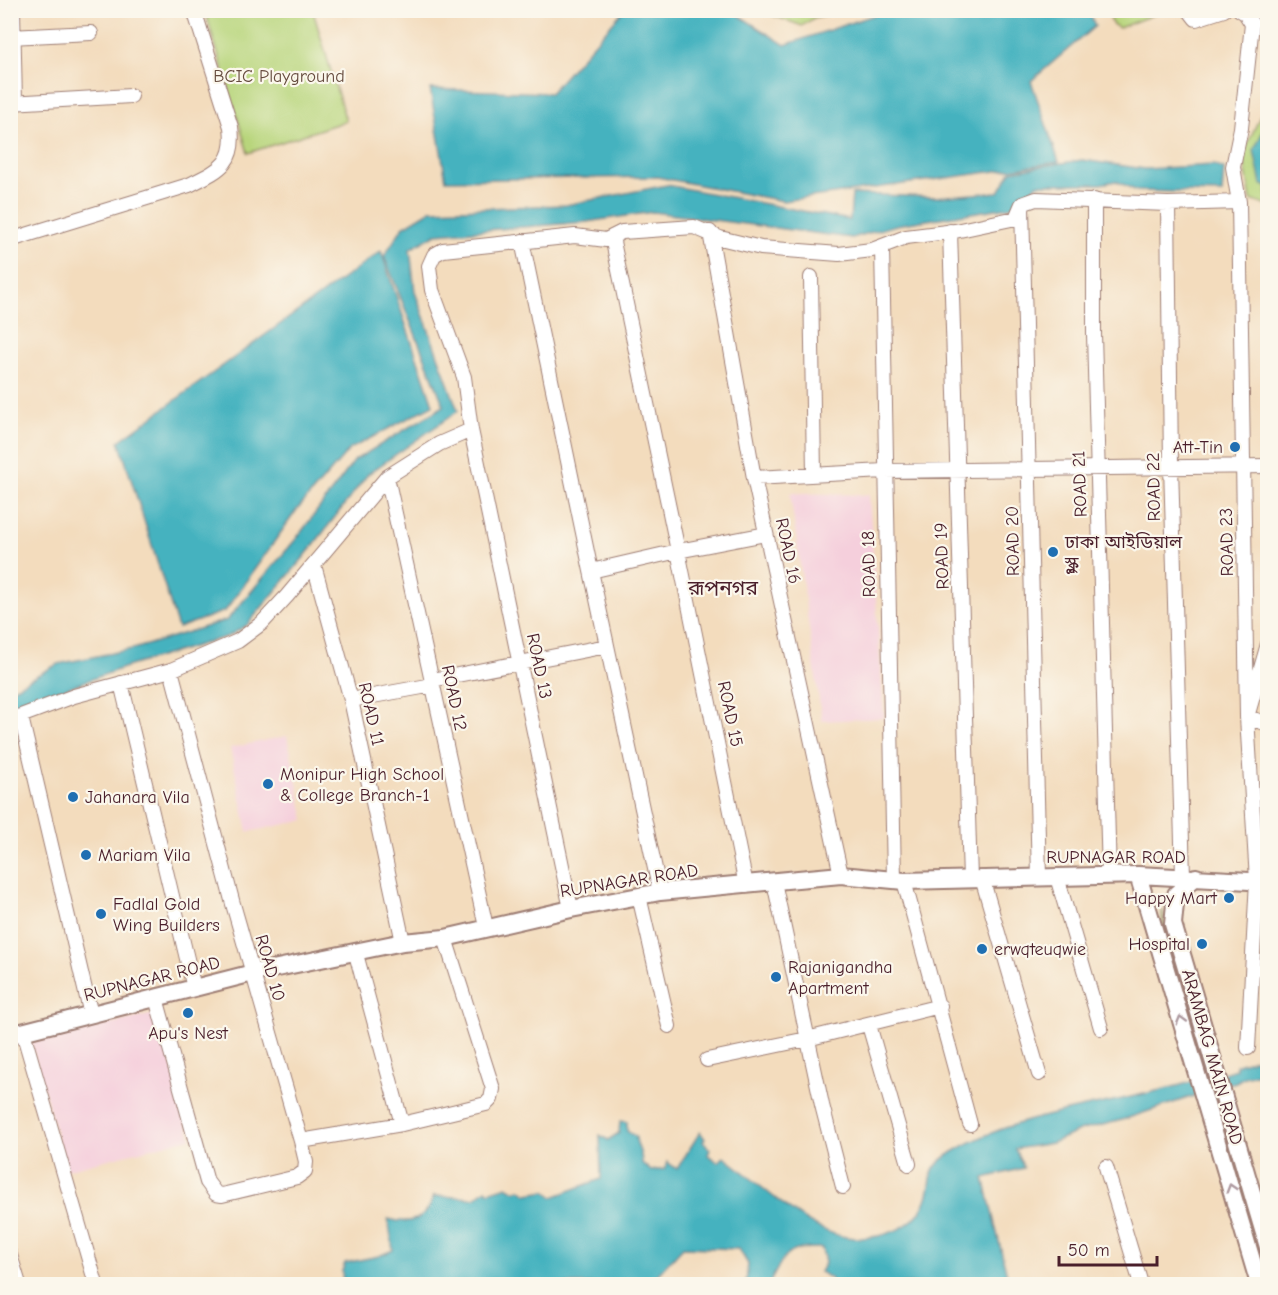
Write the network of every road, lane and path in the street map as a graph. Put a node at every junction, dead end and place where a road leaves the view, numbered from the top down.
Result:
1 (13, 10) edge
2 (194, 10) edge
3 (1189, 10) edge
4 (1224, 10) edge
5 (1240, 10) edge
6 (91, 33) dead end
7 (13, 37) edge
8 (131, 96) dead end
9 (13, 103) edge
10 (1094, 200) junction
11 (1239, 202) junction
12 (1022, 204) junction
13 (1168, 204) junction
14 (950, 231) junction
15 (710, 232) junction
16 (612, 237) junction
17 (10, 240) edge
18 (522, 241) junction
19 (882, 247) junction
20 (811, 277) dead end
21 (471, 430) junction
22 (1244, 465) junction
23 (1268, 465) edge
24 (1171, 466) junction
25 (1097, 467) junction
26 (1030, 469) junction
27 (885, 471) junction
28 (958, 472) junction
29 (814, 475) junction
30 (387, 477) junction
31 (754, 478) junction
32 (766, 534) junction
33 (678, 551) junction
34 (314, 566) junction
35 (591, 571) junction
36 (1268, 644) edge
37 (607, 646) junction
38 (520, 663) junction
39 (171, 670) junction
40 (121, 682) junction
41 (432, 683) junction
42 (351, 700) junction
43 (1247, 717) junction
44 (16, 718) edge
45 (1268, 724) edge
46 (841, 875) junction
47 (1138, 875) junction
48 (1109, 876) junction
49 (1190, 876) junction
50 (1039, 877) junction
51 (1057, 877) junction
52 (976, 879) junction
53 (899, 880) junction
54 (1262, 881) edge
55 (774, 882) junction
56 (746, 885) junction
57 (660, 892) junction
58 (639, 896) junction
59 (571, 909) junction
60 (486, 927) junction
61 (445, 938) junction
62 (404, 942) junction
63 (356, 954) junction
64 (253, 973) junction
65 (194, 988) junction
66 (156, 998) junction
67 (939, 1006) junction
68 (91, 1015) junction
69 (869, 1025) junction
70 (669, 1026) dead end
71 (1101, 1028) dead end
72 (17, 1034) edge
73 (807, 1040) junction
74 (1248, 1048) dead end
75 (707, 1060) dead end
76 (1039, 1074) dead end
77 (1223, 1096) junction
78 (1204, 1100) junction
79 (402, 1124) junction
80 (970, 1124) dead end
81 (301, 1141) junction
82 (909, 1164) dead end
83 (1106, 1167) dead end
84 (843, 1187) dead end
85 (1263, 1217) edge
86 (1242, 1223) junction
87 (1268, 1247) edge
88 (10, 1255) edge
89 (19, 1284) edge
90 (96, 1284) edge
91 (1141, 1284) edge
92 (1259, 1284) edge

1 - 7 street
2 - 17 street
3 - 4 street
5 - 11 street, ROAD 23
6 - 7 street
7 - 9 street
8 - 9 street
10 - 12 street
10 - 13 street
10 - 25 street, ROAD 21
11 - 13 street
11 - 22 street, ROAD 23
12 - 14 street
12 - 26 street, ROAD 20
13 - 24 street, ROAD 22
14 - 19 street
14 - 28 street, ROAD 19
15 - 16 street
15 - 19 street
15 - 31 street, ROAD 16
16 - 18 street
16 - 33 street, ROAD 15
18 - 21 street, ROAD 13
18 - 35 street
19 - 27 street, ROAD 18
20 - 29 street
21 - 30 street
21 - 38 street, ROAD 13
22 - 23 street
22 - 24 street
22 - 43 street, ROAD 23
24 - 25 street
24 - 49 street, ROAD 22
25 - 26 street
25 - 48 street, ROAD 21
26 - 28 street
26 - 50 street, ROAD 20
27 - 28 street
27 - 29 street
27 - 53 street, ROAD 18
28 - 52 street, ROAD 19
29 - 31 street
30 - 34 street
30 - 41 street, ROAD 12
31 - 32 street, ROAD 16
32 - 33 street
32 - 46 street, ROAD 16
33 - 35 street
33 - 56 street, ROAD 15
34 - 39 street
34 - 42 street, ROAD 11
35 - 37 street
36 - 43 street
37 - 38 street
37 - 57 street
38 - 41 street
38 - 59 street, ROAD 13
39 - 40 street
39 - 64 street, ROAD 10
40 - 44 street
40 - 65 street
41 - 42 street
41 - 60 street, ROAD 12
42 - 62 street, ROAD 11
43 - 45 street
43 - 54 street, ROAD 23
44 - 68 street
46 - 53 street, RUPNAGAR ROAD
46 - 55 street, RUPNAGAR ROAD
47 - 48 street, RUPNAGAR ROAD
47 - 49 street, RUPNAGAR ROAD
78 -> 47 street, ARAMBAG MAIN ROAD
48 - 51 street, RUPNAGAR ROAD
49 - 54 street, RUPNAGAR ROAD
49 - 77 street, ARAMBAG MAIN ROAD
50 - 51 street, RUPNAGAR ROAD
50 - 52 street, RUPNAGAR ROAD
51 - 71 street
52 - 53 street, RUPNAGAR ROAD
52 - 76 street, ROAD 19
53 - 67 street, ROAD 18
54 - 74 street, ROAD 23
55 - 56 street, RUPNAGAR ROAD
55 - 73 street
56 - 57 street, RUPNAGAR ROAD
57 - 58 street, RUPNAGAR ROAD
58 - 59 street, RUPNAGAR ROAD
58 - 70 street
59 - 60 street, RUPNAGAR ROAD
60 - 61 street, RUPNAGAR ROAD
61 - 62 street, RUPNAGAR ROAD
61 - 79 street
62 - 63 street, RUPNAGAR ROAD
63 - 64 street, RUPNAGAR ROAD
63 - 79 street
64 - 65 street, RUPNAGAR ROAD
64 - 81 street, ROAD 10
65 - 66 street, RUPNAGAR ROAD
66 - 68 street, RUPNAGAR ROAD
66 - 81 street, ROAD 10
67 - 69 street
67 - 80 street, ROAD 18
68 - 72 street, RUPNAGAR ROAD
69 - 73 street
69 - 82 street
72 - 90 street
73 - 75 street
73 - 84 street
77 - 78 street
77 - 85 street, ARAMBAG MAIN ROAD
86 -> 78 street, ARAMBAG MAIN ROAD
79 - 81 street
83 - 91 street
85 - 86 street
85 - 87 street, ARAMBAG MAIN ROAD
86 - 92 street, ARAMBAG MAIN ROAD
88 - 89 street

